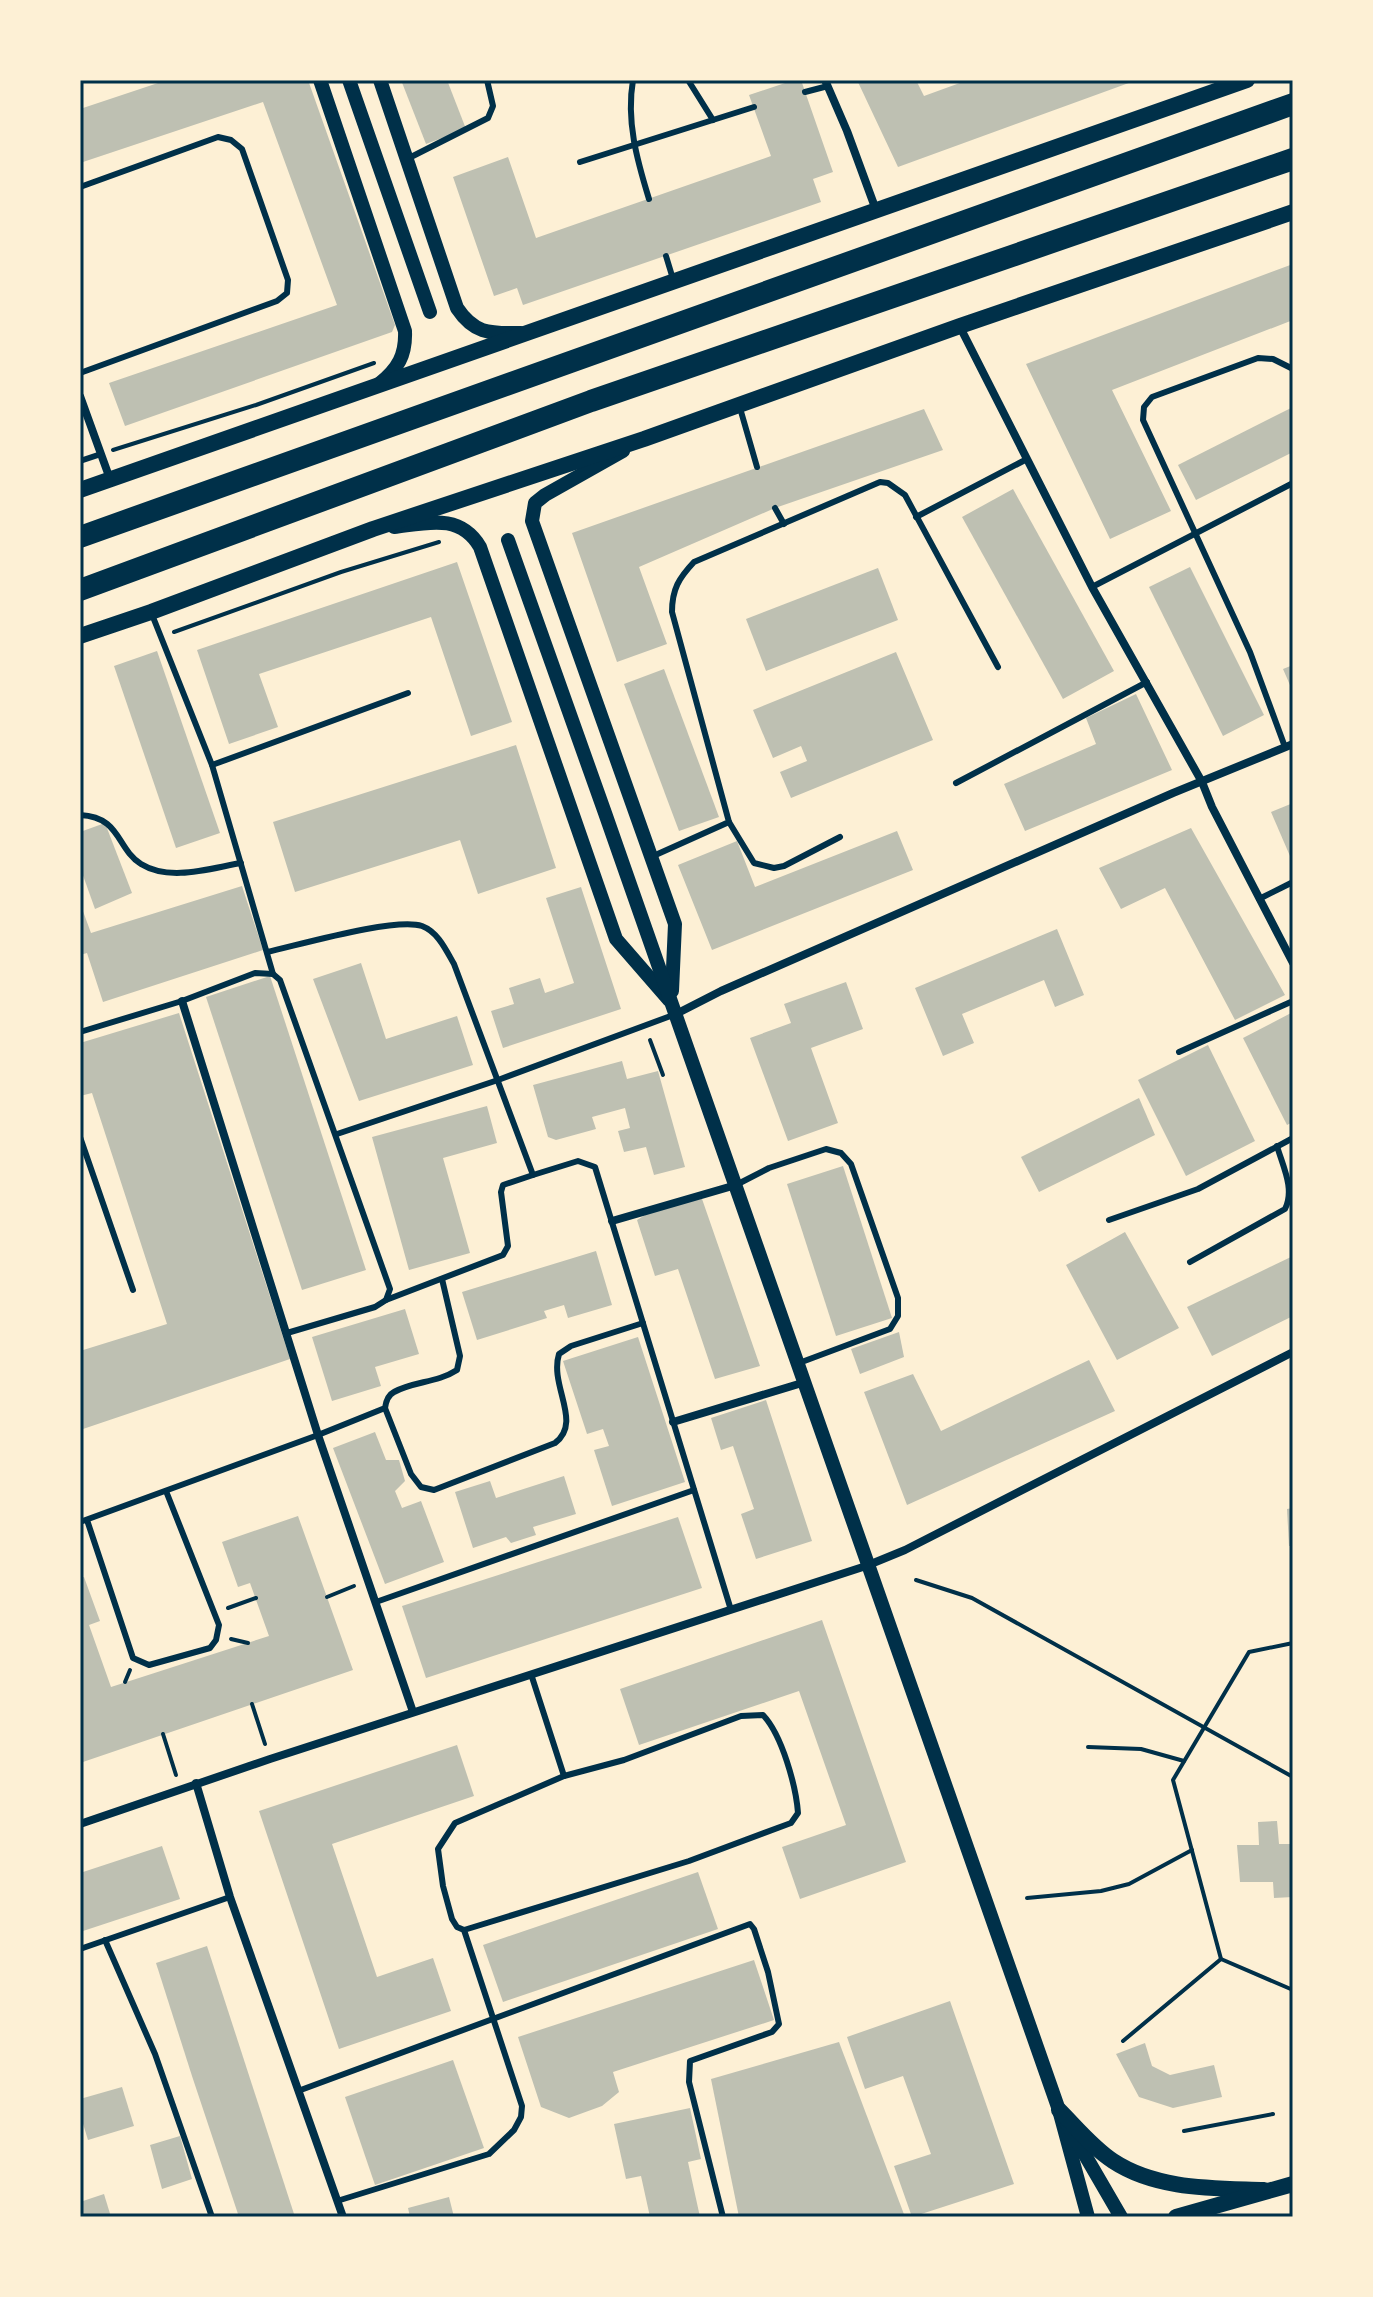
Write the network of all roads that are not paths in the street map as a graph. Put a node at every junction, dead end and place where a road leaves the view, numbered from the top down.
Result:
1 (320, 80) edge
2 (349, 80) edge
3 (380, 80) edge
4 (487, 80) edge
5 (633, 80) edge
6 (688, 80) edge
7 (1247, 80) edge
8 (826, 83) edge
9 (805, 92) dead end
10 (1293, 104) edge
11 (754, 107) dead end
12 (713, 120) junction
13 (633, 146) junction
14 (407, 159) junction
15 (1293, 159) edge
16 (580, 162) dead end
17 (80, 187) edge
18 (649, 199) dead end
19 (876, 210) junction
20 (1293, 212) edge
21 (666, 256) dead end
22 (674, 281) junction
23 (430, 312) dead end
24 (960, 326) junction
25 (526, 333) junction
26 (1293, 369) edge
27 (80, 373) edge
28 (374, 388) junction
29 (80, 396) edge
30 (739, 405) junction
31 (644, 439) junction
32 (101, 454) junction
33 (1027, 459) junction
34 (80, 461) edge
35 (757, 467) dead end
36 (110, 480) junction
37 (1293, 483) edge
38 (80, 490) edge
39 (775, 508) dead end
40 (916, 517) junction
41 (784, 524) junction
42 (373, 529) junction
43 (1194, 533) junction
44 (80, 537) edge
45 (508, 540) dead end
46 (1092, 587) junction
47 (80, 590) edge
48 (151, 612) junction
49 (80, 636) edge
50 (998, 667) dead end
51 (1147, 682) junction
52 (408, 693) dead end
53 (1289, 745) edge
54 (212, 765) junction
55 (1202, 782) junction
56 (956, 783) dead end
57 (80, 815) edge
58 (729, 822) junction
59 (840, 837) dead end
60 (651, 857) junction
61 (241, 863) junction
62 (1293, 882) edge
63 (1259, 899) junction
64 (267, 952) junction
65 (1293, 963) edge
66 (273, 974) junction
67 (182, 1001) junction
68 (1293, 1001) edge
69 (674, 1008) junction
70 (80, 1032) edge
71 (1179, 1052) dead end
72 (498, 1080) junction
73 (337, 1134) junction
74 (80, 1137) edge
75 (1293, 1138) edge
76 (1277, 1146) junction
77 (533, 1175) junction
78 (736, 1185) junction
79 (1109, 1220) dead end
80 (612, 1221) junction
81 (1190, 1262) dead end
82 (442, 1279) junction
83 (133, 1290) dead end
84 (386, 1300) junction
85 (643, 1323) junction
86 (287, 1333) junction
87 (1293, 1352) edge
88 (796, 1365) junction
89 (802, 1383) junction
90 (385, 1408) junction
91 (673, 1422) junction
92 (318, 1435) junction
93 (694, 1490) junction
94 (166, 1491) junction
95 (84, 1521) edge
96 (866, 1566) junction
97 (376, 1602) junction
98 (731, 1610) junction
99 (531, 1674) junction
100 (413, 1712) junction
101 (564, 1776) junction
102 (196, 1783) junction
103 (80, 1824) edge
104 (230, 1897) junction
105 (464, 1930) junction
106 (105, 1940) junction
107 (80, 1949) edge
108 (493, 2018) junction
109 (298, 2091) junction
110 (1059, 2110) junction
111 (1293, 2184) edge
112 (1264, 2190) junction
113 (337, 2201) junction
114 (212, 2217) edge
115 (343, 2217) edge
116 (723, 2217) edge
117 (1088, 2217) edge
118 (1121, 2217) edge
119 (1176, 2217) edge

1 - 28 street
2 - 23 street
3 - 14 street
4 - 14 lane
5 - 13 lane
6 - 12 lane
7 - 19 main road
8 - 9 lane
8 - 19 street
10 - 44 highway
11 - 12 lane
12 - 13 lane
13 - 16 lane
13 - 18 lane
14 - 25 street
15 - 47 highway
17 - 27 lane
19 - 22 main road
20 - 24 main road
21 - 22 lane
22 - 25 main road
24 - 30 main road
24 - 33 street
25 - 28 main road
26 - 43 lane
28 - 36 main road
29 - 32 street
30 - 31 main road
30 - 35 lane
31 - 42 main road
31 - 60 street
32 - 34 lane
32 - 36 street
33 - 40 lane
33 - 46 street
36 - 38 main road
37 - 43 lane
39 - 41 lane
40 - 41 lane
40 - 50 lane
41 - 58 lane
42 - 48 main road
42 - 69 street
43 - 46 lane
43 - 53 lane
45 - 69 street
46 - 51 street
48 - 49 main road
48 - 54 lane
51 - 55 street
51 - 56 lane
52 - 54 lane
53 - 55 street
54 - 61 lane
55 - 63 street
55 - 69 street
57 - 61 lane
58 - 59 lane
58 - 60 lane
60 - 69 street
61 - 64 lane
62 - 63 lane
63 - 65 street
64 - 66 lane
64 - 72 lane
66 - 67 lane
66 - 73 lane
67 - 70 lane
67 - 86 street
68 - 71 lane
69 - 72 lane
69 - 78 street
72 - 73 lane
72 - 77 lane
73 - 84 lane
74 - 83 lane
75 - 76 lane
76 - 79 lane
76 - 81 lane
77 - 80 lane
77 - 82 lane
78 - 80 street
78 - 88 street
78 - 88 lane
80 - 85 lane
82 - 84 lane
82 - 90 lane
84 - 86 lane
85 - 90 lane
85 - 91 lane
86 - 92 street
87 - 96 street
88 - 89 street
89 - 91 street
89 - 96 street
90 - 92 lane
91 - 93 lane
92 - 94 lane
92 - 97 street
93 - 97 lane
93 - 98 lane
94 - 95 lane
94 - 95 lane
96 - 98 street
96 - 110 street
97 - 100 street
98 - 99 street
99 - 100 street
99 - 101 lane
100 - 102 street
101 - 105 lane
101 - 105 lane
102 - 103 street
102 - 104 street
104 - 106 lane
104 - 109 street
105 - 108 lane
106 - 107 lane
106 - 114 lane
108 - 109 lane
108 - 113 lane
108 - 116 lane
109 - 113 street
110 - 112 main road
110 - 117 street
110 - 118 street
111 - 112 main road
112 - 119 main road
113 - 115 street

